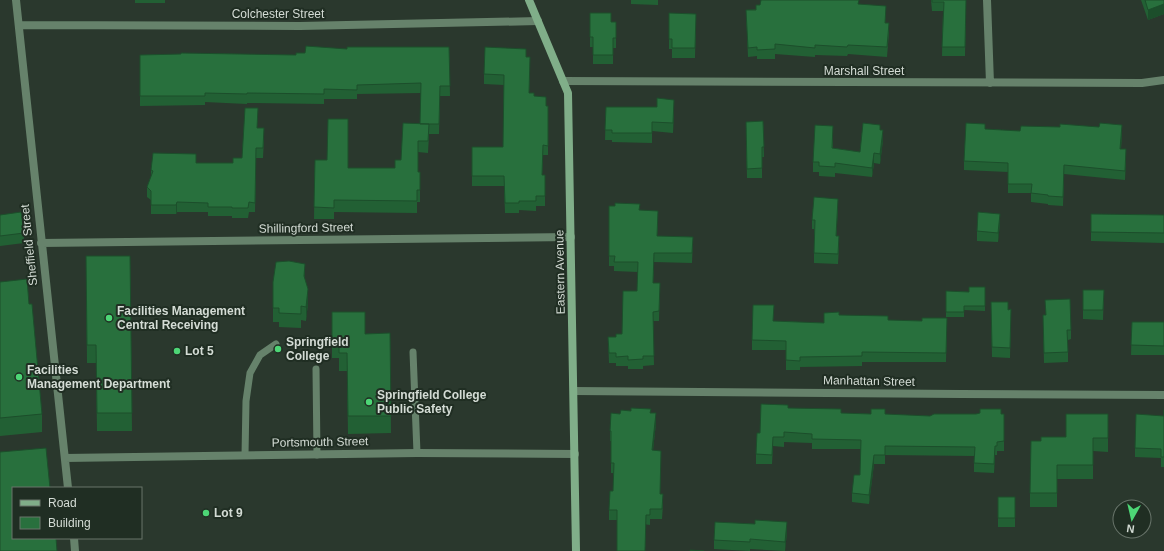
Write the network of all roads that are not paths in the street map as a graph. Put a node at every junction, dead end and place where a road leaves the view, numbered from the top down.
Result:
1 (16, 0) edge
2 (529, 0) edge
3 (987, 0) edge
4 (538, 21) junction
5 (19, 25) junction
6 (1164, 80) edge
7 (563, 81) junction
8 (990, 83) junction
9 (571, 237) junction
10 (41, 243) junction
11 (276, 344) dead end
12 (413, 352) dead end
13 (316, 369) dead end
14 (574, 391) junction
15 (1164, 394) edge
16 (417, 454) junction
17 (575, 454) junction
18 (244, 455) junction
19 (317, 455) junction
20 (65, 458) junction
21 (68, 487) edge
22 (74, 539) edge
23 (75, 551) edge
24 (576, 551) edge

1 - 5 street, Sheffield Street
2 - 4 street, Eastern Avenue
3 - 8 street
4 - 5 street, Colchester Street
4 - 7 street, Eastern Avenue
5 - 10 street, Sheffield Street
6 - 8 street, Marshall Street
7 - 8 street, Marshall Street
7 - 9 street, Eastern Avenue
9 - 10 street, Shillingford Street
9 - 14 street, Eastern Avenue
10 - 20 street, Sheffield Street
11 - 18 lane
12 - 16 lane
13 - 19 lane
14 - 15 street, Manhattan Street
14 - 17 street, Eastern Avenue
16 - 17 street, Portsmouth Street
16 - 19 street, Portsmouth Street
17 - 24 street, Eastern Avenue
18 - 19 street, Portsmouth Street
18 - 20 street, Portsmouth Street
20 - 21 street, Sheffield Street
22 - 23 street

